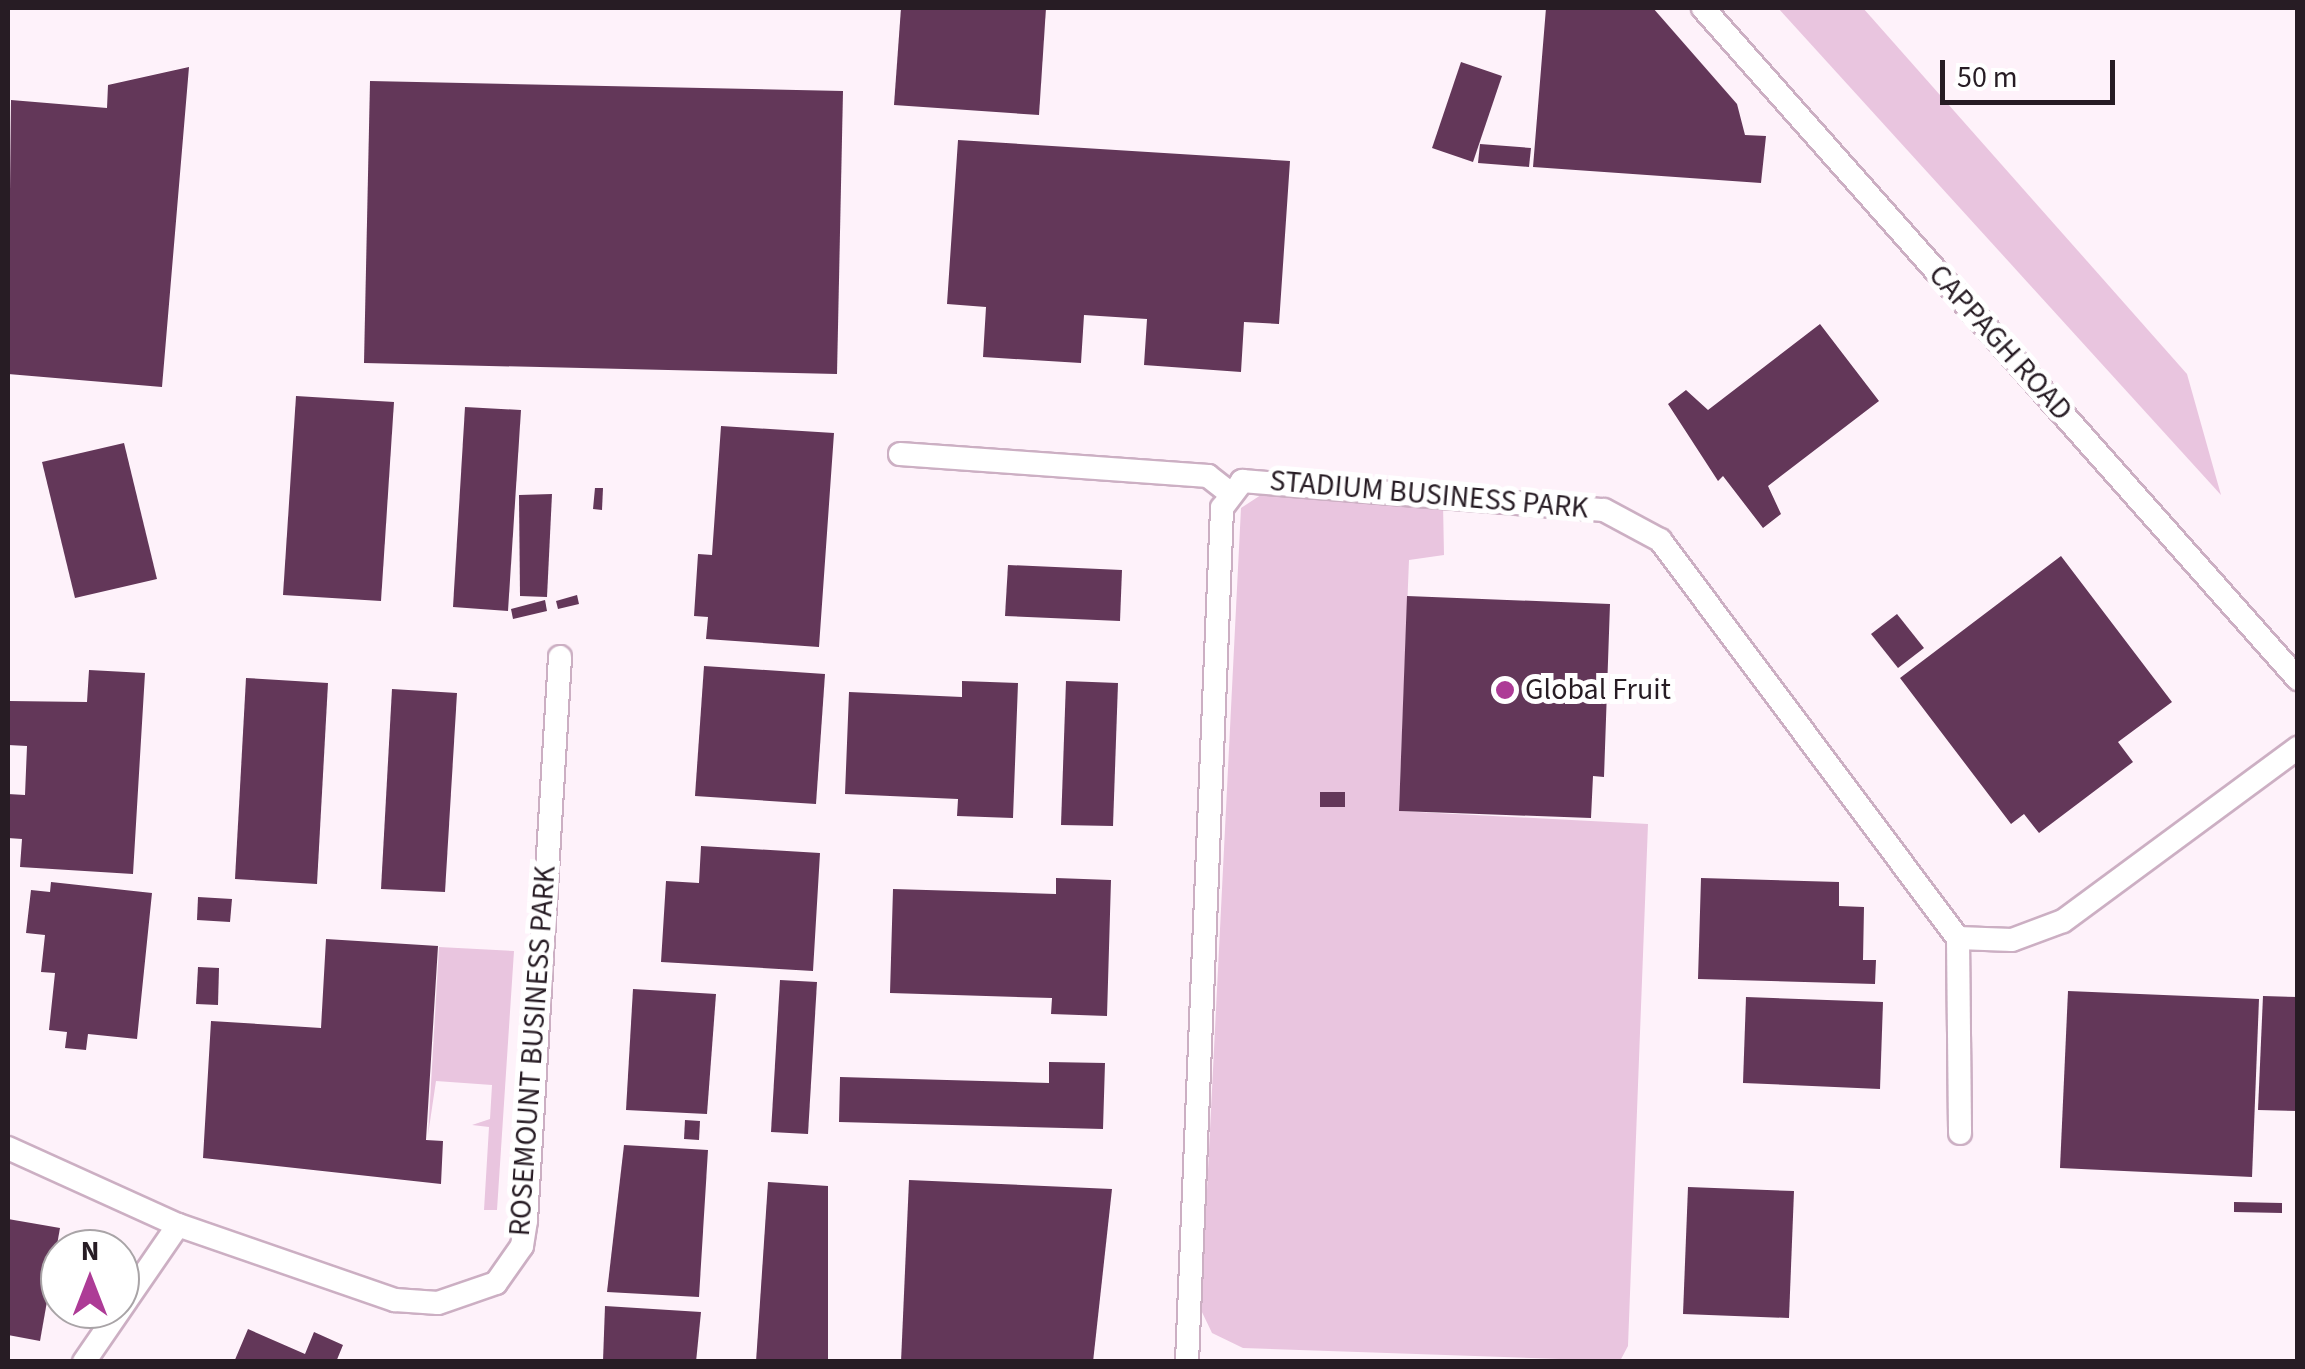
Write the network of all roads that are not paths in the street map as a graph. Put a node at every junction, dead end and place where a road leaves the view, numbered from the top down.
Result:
1 (1702, 8) edge
2 (900, 454) dead end
3 (1227, 492) junction
4 (560, 657) dead end
5 (2298, 679) edge
6 (2298, 748) edge
7 (1958, 938) junction
8 (1960, 1133) dead end
9 (8, 1148) edge
10 (178, 1225) junction
11 (84, 1362) edge
12 (1187, 1362) edge

1 - 5 street, CAPPAGH ROAD
2 - 3 street
3 - 7 street, STADIUM BUSINESS PARK
3 - 12 street, STADIUM BUSINESS PARK
4 - 10 street, ROSEMOUNT BUSINESS PARK
6 - 7 street
7 - 8 street
9 - 10 street, ROSEMOUNT BUSINESS PARK
10 - 11 street

